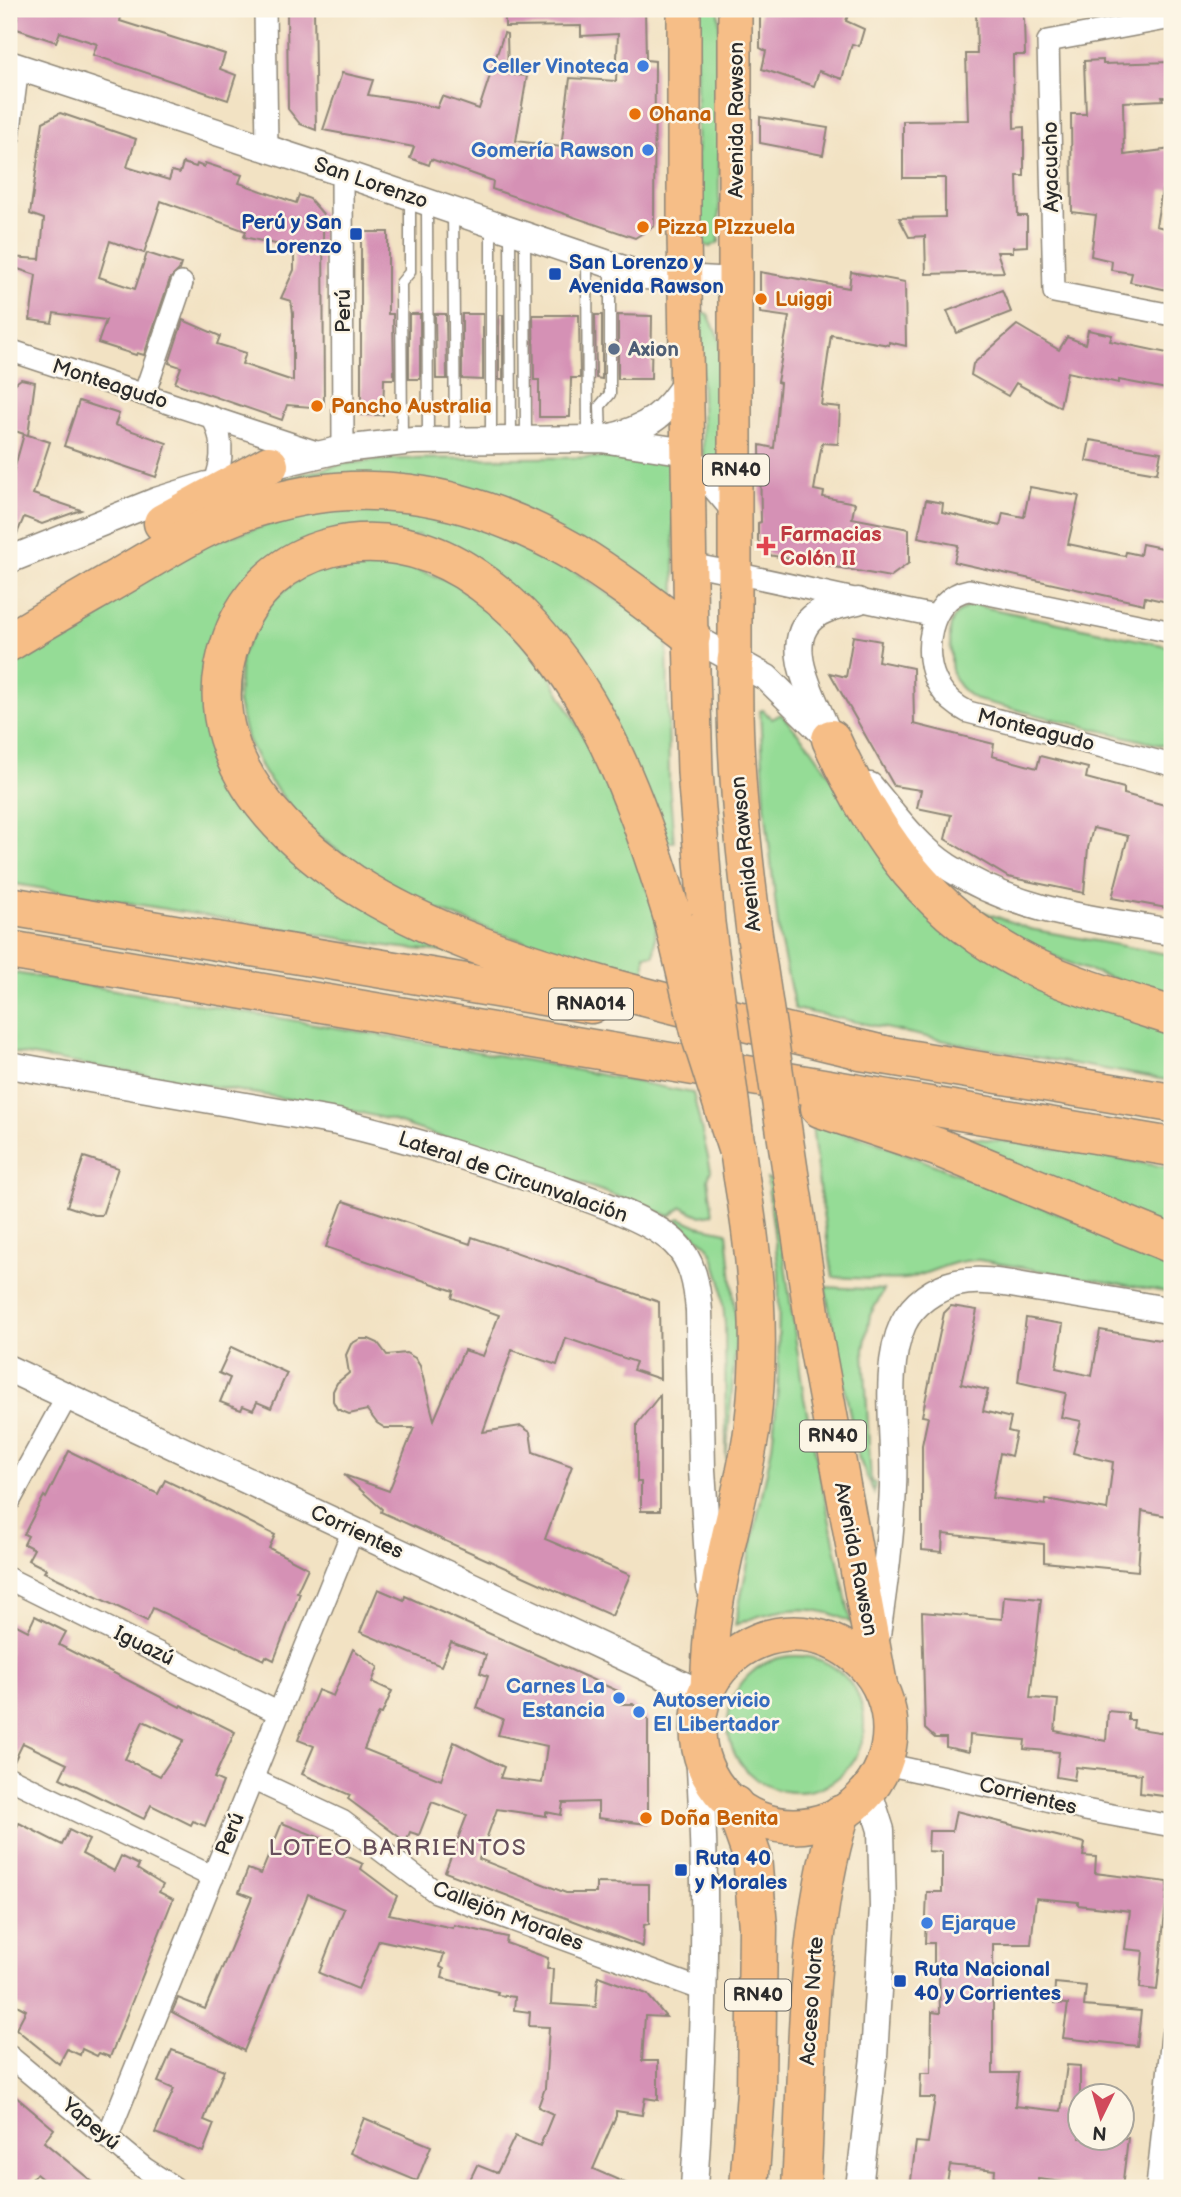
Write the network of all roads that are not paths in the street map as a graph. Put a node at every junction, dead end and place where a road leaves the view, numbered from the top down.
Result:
1 (265, 9) edge
2 (684, 9) edge
3 (735, 9) edge
4 (1172, 18) edge
5 (13, 65) edge
6 (9, 137) edge
7 (267, 148) junction
8 (342, 173) junction
9 (419, 199) junction
10 (453, 211) junction
11 (508, 230) junction
12 (598, 260) junction
13 (685, 278) junction
14 (736, 281) junction
15 (182, 284) dead end
16 (1172, 315) edge
17 (9, 350) edge
18 (687, 380) junction
19 (144, 395) junction
20 (212, 417) junction
21 (594, 439) junction
22 (455, 440) junction
23 (509, 440) junction
24 (415, 441) junction
25 (331, 451) junction
26 (688, 456) junction
27 (269, 465) joint
28 (208, 492) junction
29 (736, 512) junction
30 (9, 560) edge
31 (690, 564) junction
32 (736, 573) junction
33 (858, 601) junction
34 (9, 614) edge
35 (936, 616) junction
36 (1172, 632) edge
37 (691, 636) junction
38 (9, 642) edge
39 (735, 660) junction
40 (831, 739) junction
41 (1172, 765) edge
42 (9, 905) edge
43 (690, 921) junction
44 (1172, 932) edge
45 (9, 950) edge
46 (1172, 1016) edge
47 (884, 1055) junction
48 (636, 1057) junction
49 (9, 1065) edge
50 (1172, 1103) edge
51 (1172, 1147) edge
52 (739, 1162) joint
53 (1172, 1244) edge
54 (1172, 1311) edge
55 (9, 1369) edge
56 (67, 1396) junction
57 (9, 1502) edge
58 (353, 1530) junction
59 (9, 1579) edge
60 (713, 1620) junction
61 (874, 1654) junction
62 (881, 1689) junction
63 (706, 1692) junction
64 (279, 1713) junction
65 (698, 1739) junction
66 (253, 1779) junction
67 (10, 1782) edge
68 (865, 1790) junction
69 (734, 1805) junction
70 (1172, 1826) edge
71 (213, 1877) junction
72 (703, 1990) junction
73 (1172, 2035) edge
74 (9, 2056) edge
75 (107, 2138) junction
76 (176, 2188) edge
77 (694, 2188) edge
78 (749, 2188) edge
79 (801, 2188) edge
80 (859, 2188) edge
81 (1157, 2188) edge

1 - 7 street
2 - 13 main road, Avenida Rawson / RN40
3 - 14 main road, Avenida Rawson / RN40
4 - 16 street, Ayacucho
5 - 6 street
5 - 7 street, San Lorenzo
7 - 8 street, San Lorenzo
8 - 9 street, San Lorenzo
8 - 25 street, Perú
9 - 10 street, San Lorenzo
9 - 24 lane
9 - 24 lane
10 - 11 street, San Lorenzo
10 - 22 lane
11 - 12 street, San Lorenzo
11 - 23 lane
11 - 23 lane
12 - 13 street, San Lorenzo
12 - 21 lane
12 - 21 lane
13 - 14 street, San Lorenzo
13 - 18 main road, Avenida Rawson / RN40
14 - 29 main road, Avenida Rawson / RN40
15 - 19 street
17 - 19 street, Monteagudo
18 - 21 street
18 - 26 main road, Avenida Rawson / RN40
19 - 20 street, Monteagudo
20 - 25 street, Monteagudo
20 - 28 street
21 - 23 street
21 - 26 street
22 - 23 street
22 - 24 street
24 - 25 street
25 - 27 street
26 - 29 street
26 - 31 main road, Avenida Rawson / RN40
27 - 28 highway
28 - 30 street
28 - 34 highway
29 - 32 main road, Avenida Rawson / RN40
31 - 32 street
31 - 37 main road, Avenida Rawson / RN40
32 - 33 street
32 - 39 main road, Avenida Rawson / RN40
33 - 35 street
33 - 40 street
35 - 36 street
35 - 41 street, Monteagudo
37 - 38 highway
37 - 39 street
37 - 43 highway, Avenida Rawson / RN40
39 - 40 street
39 - 61 highway, Avenida Rawson / RN40, bridge
40 - 44 street
40 - 46 highway
42 - 47 highway, RNA014
43 - 47 highway
43 - 52 highway, bridge
45 - 48 highway, RNA014
47 - 50 highway, RNA014
48 - 51 highway, RNA014
48 - 53 highway
49 - 60 street, Lateral de Circunvalación
52 - 60 highway, RN40
54 - 61 street
55 - 56 street, Corrientes
56 - 57 street
56 - 58 street, Corrientes
58 - 63 street, Corrientes
58 - 64 street, Perú
59 - 64 street, Iguazú
60 - 63 highway, RN40
61 - 62 highway, Avenida Rawson / RN40
62 - 63 highway, Acceso Norte / RN40
62 - 68 highway, Acceso Norte / RN40
63 - 65 highway, Acceso Norte / RN40
64 - 66 street, Perú
65 - 69 highway, Acceso Norte / RN40
65 - 72 street
66 - 71 street, Perú
66 - 72 street, Callejón Morales
67 - 71 street
68 - 69 highway, Acceso Norte / RN40
68 - 70 street, Corrientes
68 - 79 highway, Acceso Norte / RN40
68 - 80 street
69 - 78 highway, Acceso Norte / RN40
71 - 75 street, Perú
72 - 77 street
73 - 81 street
74 - 75 street, Yapeyú
75 - 76 street, Yapeyú

